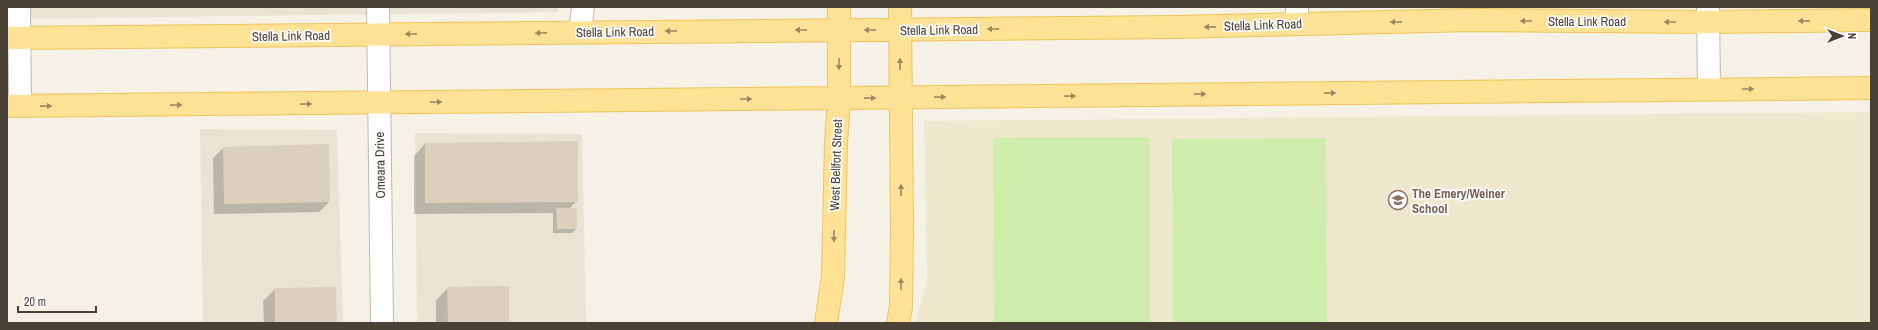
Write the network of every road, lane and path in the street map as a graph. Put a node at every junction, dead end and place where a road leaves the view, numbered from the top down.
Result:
1 (19, 7) edge
2 (378, 7) edge
3 (583, 7) edge
4 (840, 7) edge
5 (900, 7) edge
6 (1708, 14) edge
7 (1297, 15) edge
8 (1871, 20) edge
9 (840, 29) junction
10 (900, 30) junction
11 (580, 32) junction
12 (378, 35) junction
13 (13, 38) edge
14 (1871, 88) edge
15 (1709, 89) junction
16 (901, 98) junction
17 (839, 99) junction
18 (380, 103) junction
19 (13, 106) edge
20 (382, 323) edge
21 (826, 323) edge
22 (898, 323) edge

1 - 13 street
2 - 12 street, Omeara Drive
3 - 11 street
4 - 9 main road, West Bellfort Street
5 - 10 main road
6 -> 7 main road, Stella Link Road
8 -> 6 main road, Stella Link Road
6 - 15 street
7 -> 10 main road, Stella Link Road
10 -> 9 main road, Stella Link Road
9 -> 11 main road, Stella Link Road
9 -> 17 main road, West Bellfort Street
16 -> 10 main road
11 -> 12 main road, Stella Link Road
12 - 13 main road, Stella Link Road
12 - 18 street, Omeara Drive
13 - 19 street
15 -> 14 main road
16 -> 15 main road
17 -> 16 main road
22 -> 16 main road
18 -> 17 main road
17 -> 21 main road, West Bellfort Street
19 -> 18 main road
18 - 20 street, Omeara Drive

